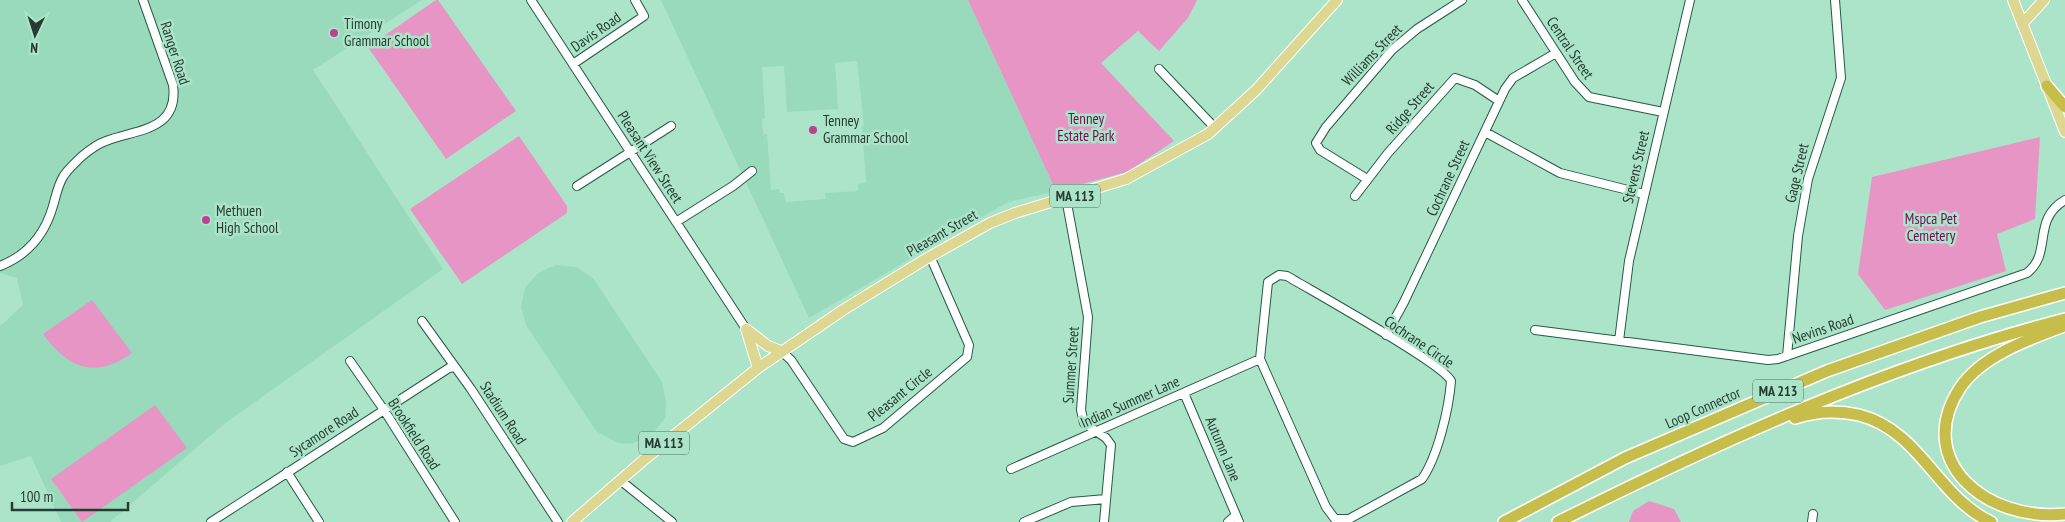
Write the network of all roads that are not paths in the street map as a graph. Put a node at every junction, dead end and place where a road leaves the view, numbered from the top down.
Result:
1 (144, 0) edge
2 (531, 0) edge
3 (635, 0) edge
4 (1337, 0) edge
5 (1462, 0) edge
6 (1522, 0) edge
7 (1690, 0) edge
8 (1835, 0) edge
9 (2013, 0) edge
10 (2044, 0) edge
11 (2022, 24) junction
12 (1556, 53) junction
13 (573, 64) junction
14 (1159, 69) dead end
15 (2047, 86) junction
16 (1499, 101) junction
17 (2065, 106) edge
18 (1663, 112) junction
19 (671, 126) dead end
20 (1215, 128) junction
21 (1485, 132) junction
22 (2065, 132) edge
23 (630, 152) junction
24 (752, 171) dead end
25 (1367, 179) junction
26 (577, 186) dead end
27 (1644, 194) junction
28 (1355, 196) dead end
29 (1066, 198) junction
30 (2065, 200) edge
31 (676, 222) junction
32 (930, 256) junction
33 (0, 266) edge
34 (2065, 293) edge
35 (2065, 319) edge
36 (422, 321) dead end
37 (2065, 326) edge
38 (746, 329) junction
39 (1535, 330) dead end
40 (1386, 335) junction
41 (1620, 341) junction
42 (781, 351) junction
43 (1787, 356) junction
44 (1260, 359) junction
45 (350, 362) dead end
46 (454, 367) junction
47 (758, 368) junction
48 (1184, 393) junction
49 (384, 410) junction
50 (1096, 433) junction
51 (1706, 449) junction
52 (1011, 469) dead end
53 (287, 472) junction
54 (620, 480) junction
55 (1106, 499) junction
56 (2065, 514) edge
57 (1238, 518) edge
58 (211, 522) edge
59 (319, 522) edge
60 (455, 522) edge
61 (558, 522) edge
62 (572, 522) edge
63 (672, 522) edge
64 (1024, 522) edge
65 (1104, 522) edge
66 (1228, 522) edge
67 (1504, 522) edge
68 (1558, 522) edge
69 (1991, 522) edge

1 - 33 street, Ranger Road
2 - 13 street, Pleasant View Street
3 - 13 street, Davis Road
4 - 20 main road, Pleasant Street / MA 113
5 - 25 street, Williams Street
6 - 12 street, Central Street
7 - 18 street, Stevens Street
8 - 43 street, Gage Street
9 - 11 main road
10 - 11 main road
11 - 15 main road
12 - 16 street, Cochrane Street
12 - 18 street, Central Street
13 - 23 street, Pleasant View Street
14 - 20 street
15 - 17 highway
15 - 22 main road
16 - 21 street, Cochrane Street
16 - 25 street, Ridge Street
18 - 27 street, Stevens Street
19 - 23 street
20 - 29 main road, Pleasant Street / MA 113
21 - 27 street
21 - 40 street, Cochrane Street
23 - 26 street
23 - 31 street, Pleasant View Street
24 - 31 street
25 - 28 street, Ridge Street
27 - 41 street, Stevens Street
29 - 32 main road, Pleasant Street / MA 113
29 - 50 street, Summer Street
30 - 43 street, Nevins Road
31 - 38 street, Pleasant View Street
32 - 42 main road, Pleasant Street / MA 113
32 - 42 street, Pleasant Circle
34 - 67 highway, Loop Connector / MA 213
35 - 51 highway, MA 213
36 - 46 street, Stadium Road
37 - 56 highway
38 - 42 main road
38 - 47 main road
39 - 41 street, Nevins Road
40 - 44 street, Cochrane Circle
40 - 44 street, Cochrane Circle
41 - 43 street, Nevins Road
42 - 47 main road, Pleasant Street / MA 113
44 - 48 street, Indian Summer Lane
45 - 49 street, Brookfield Road
46 - 49 street, Sycamore Road
46 - 61 street, Stadium Road
47 - 54 main road, Pleasant Street / MA 113
48 - 50 street, Indian Summer Lane
48 - 57 street, Autumn Lane
49 - 53 street, Sycamore Road
49 - 60 street, Brookfield Road
50 - 52 street, Indian Summer Lane
50 - 55 street, Summer Street
51 - 68 highway, MA 213
51 - 69 highway
53 - 58 street, Sycamore Road
53 - 59 street
54 - 62 main road, Pleasant Street / MA 113
54 - 63 street
55 - 64 street
55 - 65 street, Summer Street
57 - 66 street, Autumn Lane

